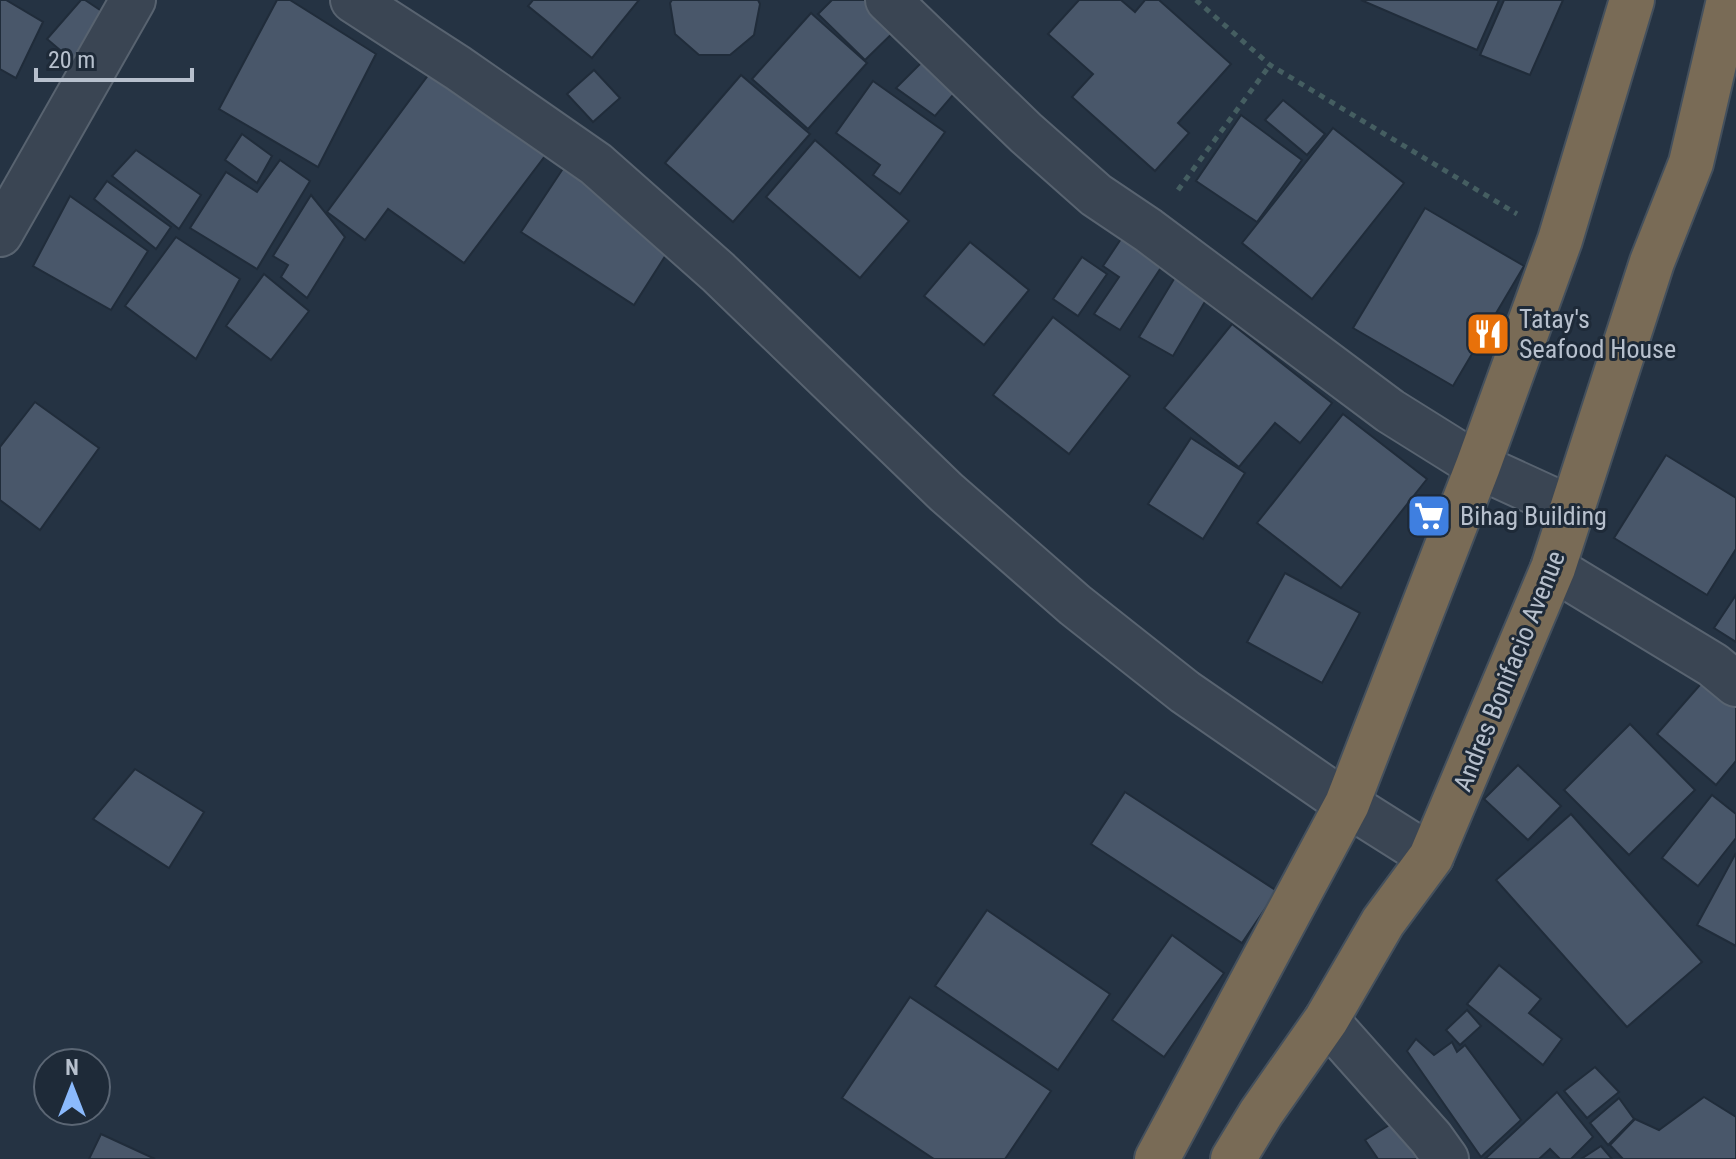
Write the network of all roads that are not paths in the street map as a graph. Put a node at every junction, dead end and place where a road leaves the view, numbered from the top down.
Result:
1 (133, 0) edge
2 (353, 0) edge
3 (888, 0) edge
4 (1632, 0) edge
5 (1729, 0) edge
6 (0, 234) edge
7 (1478, 466) junction
8 (1572, 509) junction
9 (1553, 568) junction
10 (1736, 684) edge
11 (1347, 804) junction
12 (1431, 857) junction
13 (1326, 1020) junction
14 (1157, 1159) edge
15 (1233, 1159) edge
16 (1446, 1159) edge

1 - 6 street
2 - 11 street
3 - 7 street
4 - 7 highway
5 - 8 highway, Andres Bonifacio Avenue
7 - 8 street
7 - 11 highway
8 - 9 highway, Andres Bonifacio Avenue
9 - 10 street
9 - 12 highway, Andres Bonifacio Avenue
11 - 12 street
11 - 14 highway
12 - 13 highway, Andres Bonifacio Avenue
13 - 15 highway, Andres Bonifacio Avenue
13 - 16 street

